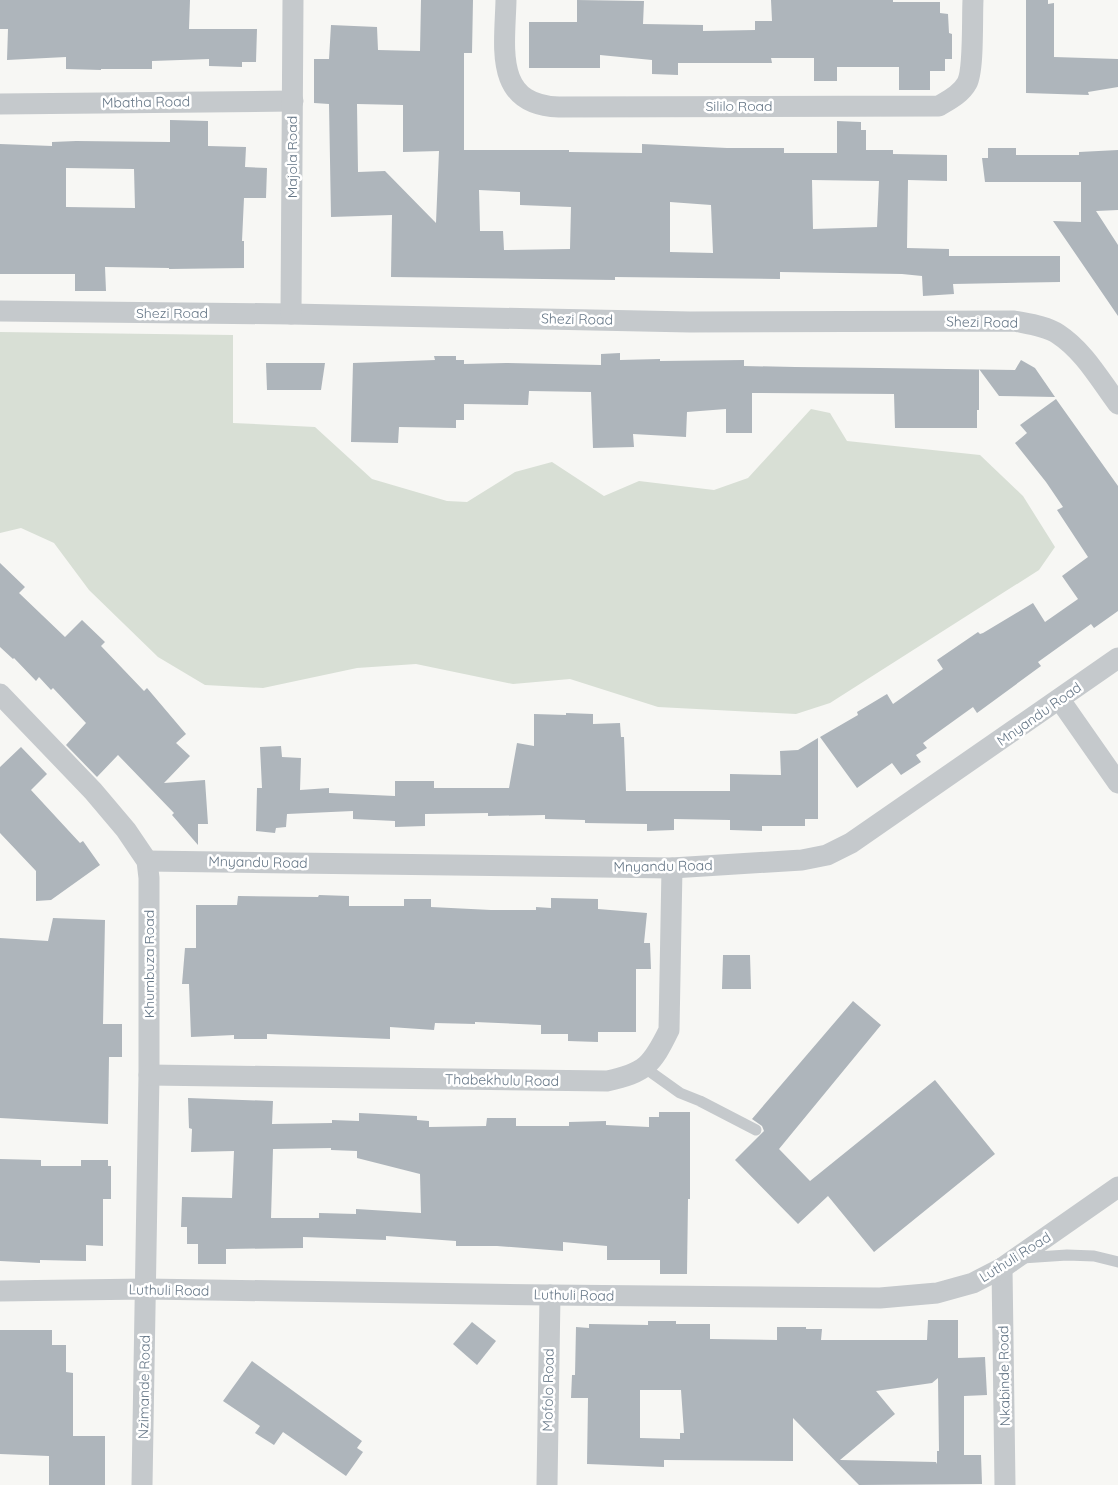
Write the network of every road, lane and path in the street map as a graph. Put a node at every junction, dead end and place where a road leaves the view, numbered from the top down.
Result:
1 (294, 0) edge
2 (506, 0) edge
3 (973, 0) edge
4 (293, 100) junction
5 (0, 104) edge
6 (0, 311) edge
7 (291, 314) junction
8 (1118, 404) edge
9 (1118, 658) edge
10 (0, 694) edge
11 (1060, 700) junction
12 (1118, 783) edge
13 (147, 861) junction
14 (672, 868) junction
15 (645, 1068) junction
16 (149, 1076) junction
17 (756, 1130) dead end
18 (1118, 1187) edge
19 (1118, 1262) edge
20 (1010, 1263) junction
21 (146, 1289) junction
22 (0, 1291) edge
23 (550, 1295) junction
24 (142, 1485) edge
25 (547, 1485) edge
26 (1006, 1485) edge

1 - 4 street, Majola Road
2 - 3 street, Sililo Road
4 - 5 street, Mbatha Road
4 - 7 street, Majola Road
6 - 7 street, Shezi Road
7 - 8 street, Shezi Road
9 - 11 street, Mnyandu Road
10 - 13 street, Khumbuza Road
11 - 12 street
11 - 14 street, Mnyandu Road
13 - 14 street, Mnyandu Road
13 - 16 street, Khumbuza Road
14 - 15 street, Thabekhulu Road
15 - 16 street, Thabekhulu Road
15 - 17 lane
16 - 21 street, Khumbuza Road
18 - 20 street, Luthuli Road
19 - 20 lane
20 - 23 street, Luthuli Road
20 - 26 street, Nkabinde Road
21 - 22 street, Luthuli Road
21 - 23 street, Luthuli Road
21 - 24 street, Nzimande Road
23 - 25 street, Mofolo Road

